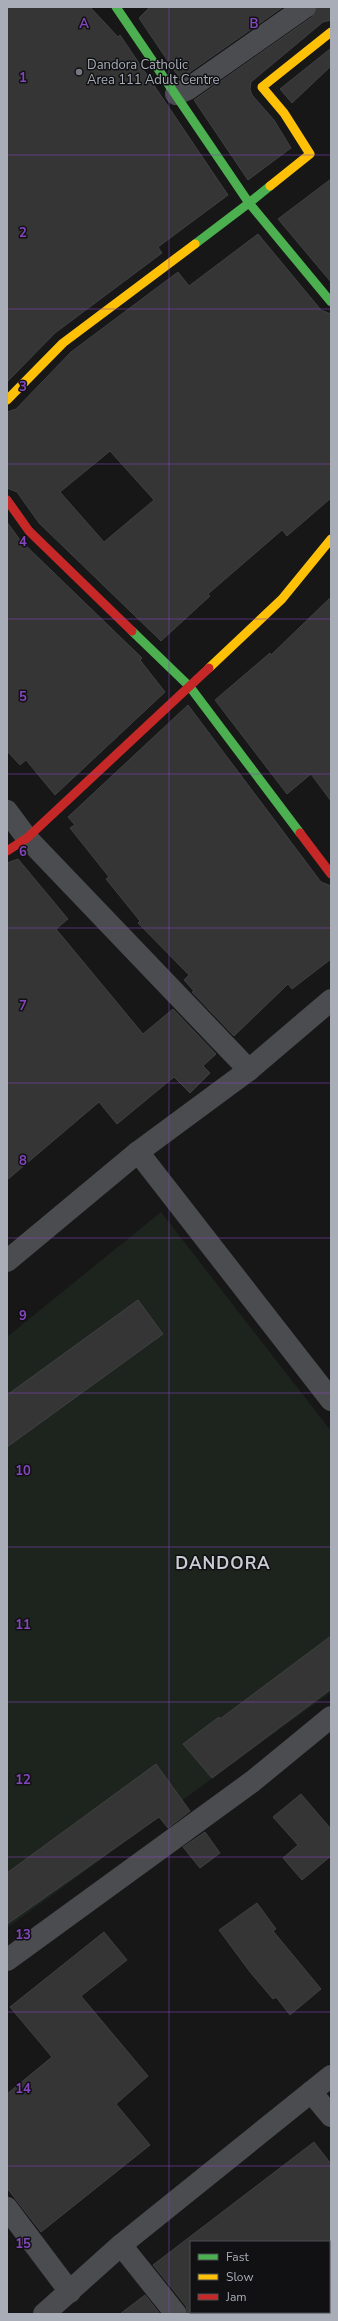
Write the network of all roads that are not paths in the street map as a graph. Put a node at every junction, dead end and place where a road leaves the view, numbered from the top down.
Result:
1 (116, 7) edge
2 (304, 7) edge
3 (331, 32) edge
4 (176, 94) junction
5 (249, 203) junction
6 (331, 302) edge
7 (7, 400) edge
8 (7, 500) edge
9 (331, 539) edge
10 (190, 687) junction
11 (7, 811) edge
12 (27, 838) junction
13 (7, 851) edge
14 (331, 874) edge
15 (331, 1000) edge
16 (249, 1070) junction
17 (138, 1152) junction
18 (7, 1261) edge
19 (331, 1400) edge
20 (331, 1717) edge
21 (7, 1960) edge
22 (331, 2076) edge
23 (311, 2092) junction
24 (331, 2116) edge
25 (7, 2208) edge
26 (121, 2245) junction
27 (70, 2292) junction
28 (44, 2314) edge
29 (176, 2314) edge

1 - 4 street
2 - 4 street
3 - 5 street
4 - 5 street
5 - 6 street
5 - 7 street
8 - 10 street
9 - 10 street
10 - 12 street
10 - 14 street
11 - 12 street
12 - 13 street
12 - 16 street
15 - 16 street
16 - 17 street
17 - 18 street
17 - 19 street
20 - 21 street
22 - 23 street
23 - 24 street
23 - 26 street
25 - 27 street
26 - 27 street
26 - 29 street
27 - 28 street

